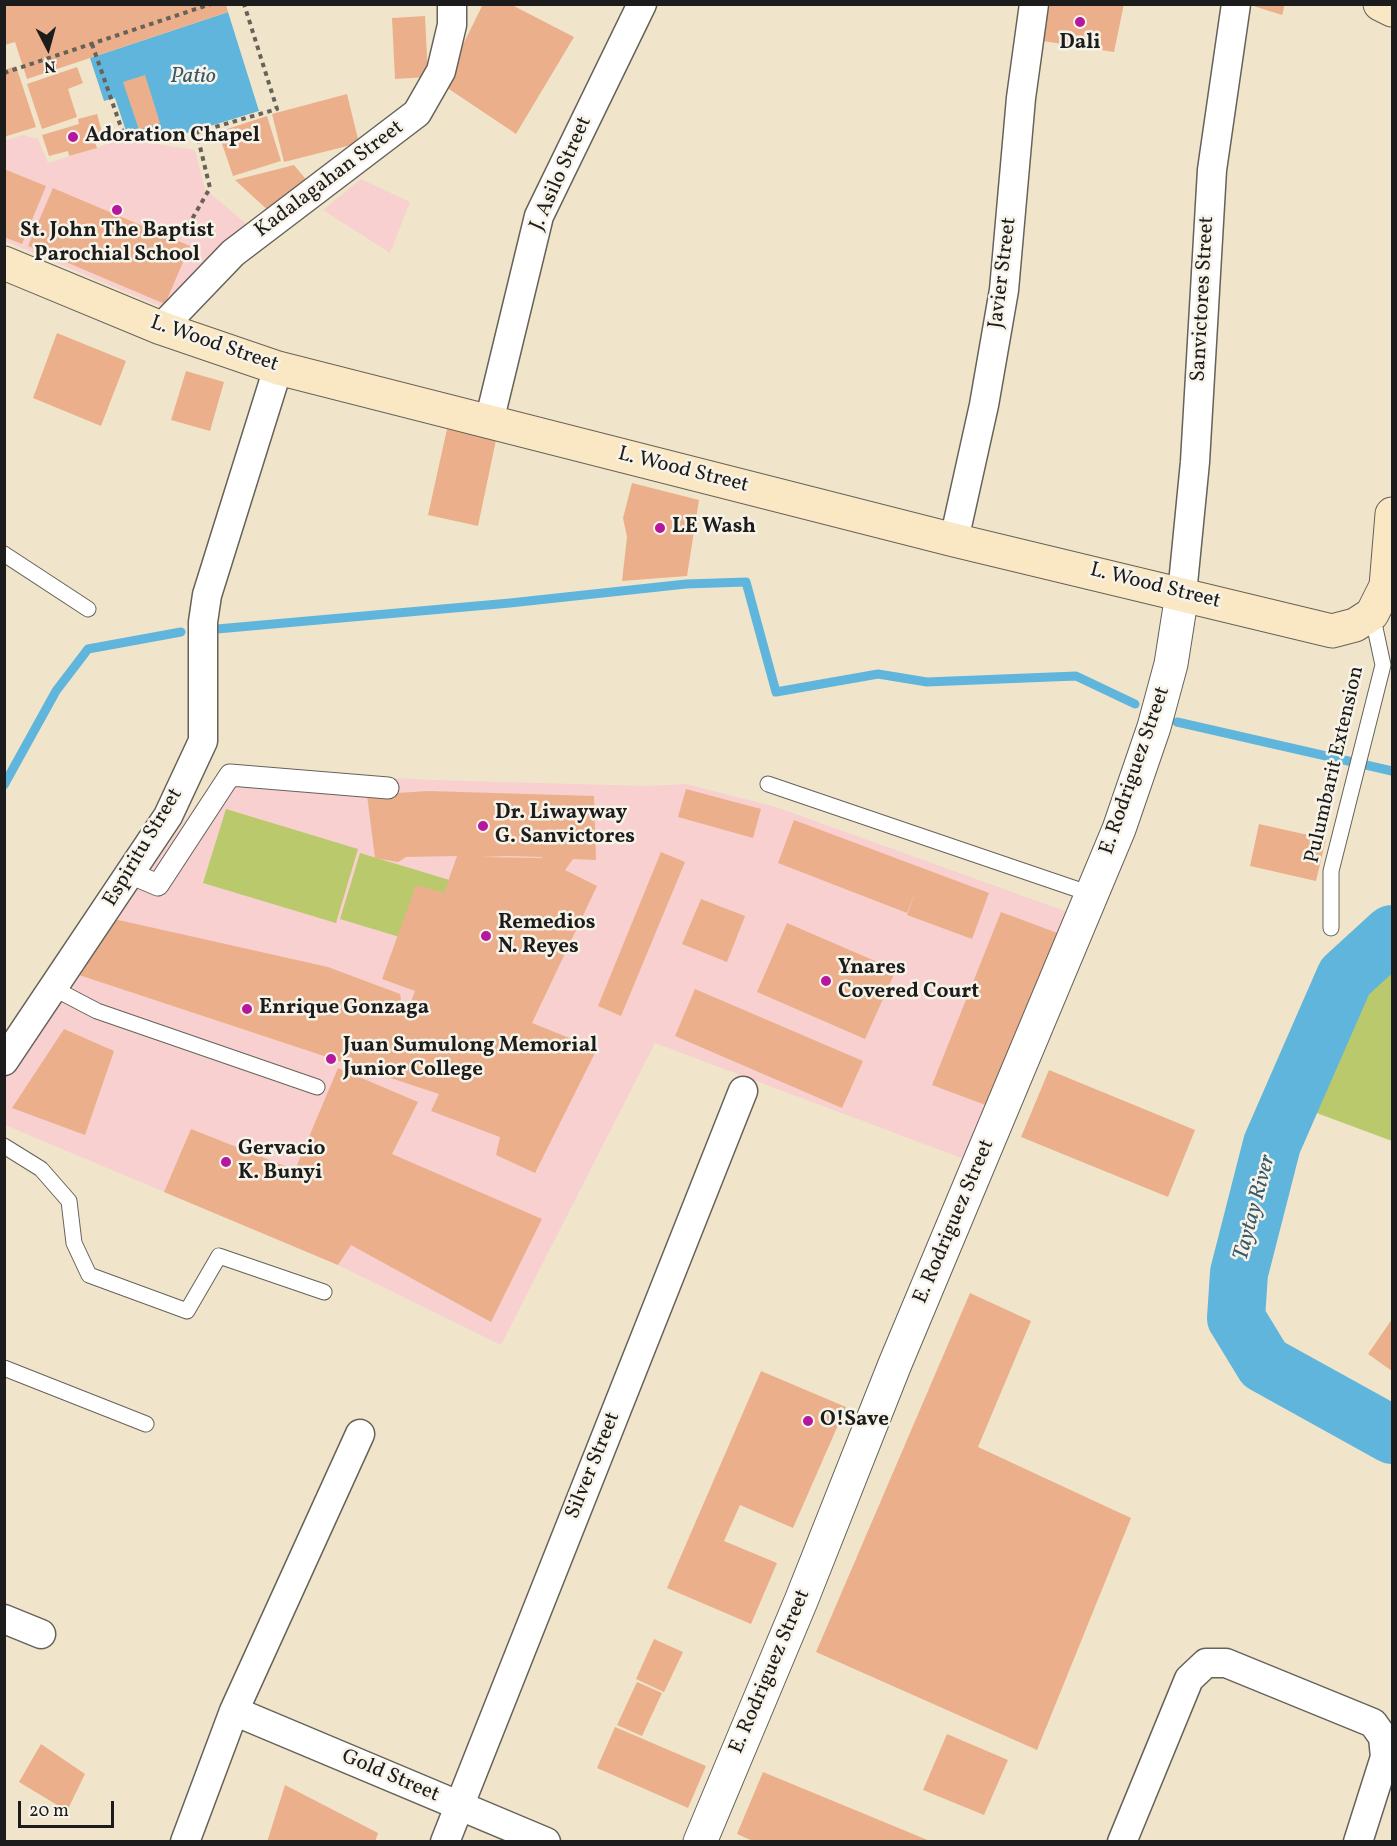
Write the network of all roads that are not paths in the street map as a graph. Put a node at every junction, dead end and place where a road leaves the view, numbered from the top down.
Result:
1 (452, 4) edge
2 (642, 4) edge
3 (1034, 4) edge
4 (1236, 4) edge
5 (1380, 4) edge
6 (1392, 9) edge
7 (4, 263) edge
8 (161, 328) junction
9 (278, 368) junction
10 (489, 422) junction
11 (1392, 514) edge
12 (954, 540) junction
13 (4, 554) edge
14 (1182, 594) junction
15 (87, 609) dead end
16 (1372, 614) junction
17 (768, 784) dead end
18 (388, 788) dead end
19 (132, 874) junction
20 (1091, 894) junction
21 (1331, 928) dead end
22 (53, 988) junction
23 (4, 1061) edge
24 (317, 1087) dead end
25 (743, 1091) dead end
26 (4, 1146) edge
27 (324, 1292) dead end
28 (4, 1368) edge
29 (147, 1424) dead end
30 (360, 1434) dead end
31 (4, 1619) edge
32 (41, 1634) dead end
33 (234, 1711) junction
34 (459, 1806) junction
35 (185, 1842) edge
36 (445, 1842) edge
37 (546, 1842) edge
38 (700, 1842) edge
39 (1122, 1842) edge
40 (1358, 1842) edge

1 - 8 street, Kadalagahan Street
2 - 10 street, J. Asilo Street
3 - 12 street, Javier Street
4 - 14 street, Sanvictores Street
5 - 6 main road
7 - 8 main road, L. Wood Street
8 - 9 main road, L. Wood Street
9 - 10 main road, L. Wood Street
9 - 19 street, Espiritu Street
10 - 12 main road, L. Wood Street
11 - 16 main road
12 - 14 main road, L. Wood Street
13 - 15 lane
14 - 16 main road, L. Wood Street
14 - 20 street, E. Rodriguez Street
16 - 21 lane, Pulumbarit Extension
17 - 20 lane
18 - 19 street
19 - 22 street, Espiritu Street
20 - 38 street, E. Rodriguez Street
22 - 23 street, Espiritu Street
22 - 24 lane
25 - 34 street, Silver Street
26 - 27 lane
28 - 29 lane
30 - 33 street
31 - 32 street
33 - 34 street, Gold Street
33 - 35 street
34 - 36 street, Silver Street
34 - 37 street, Gold Street
39 - 40 street

